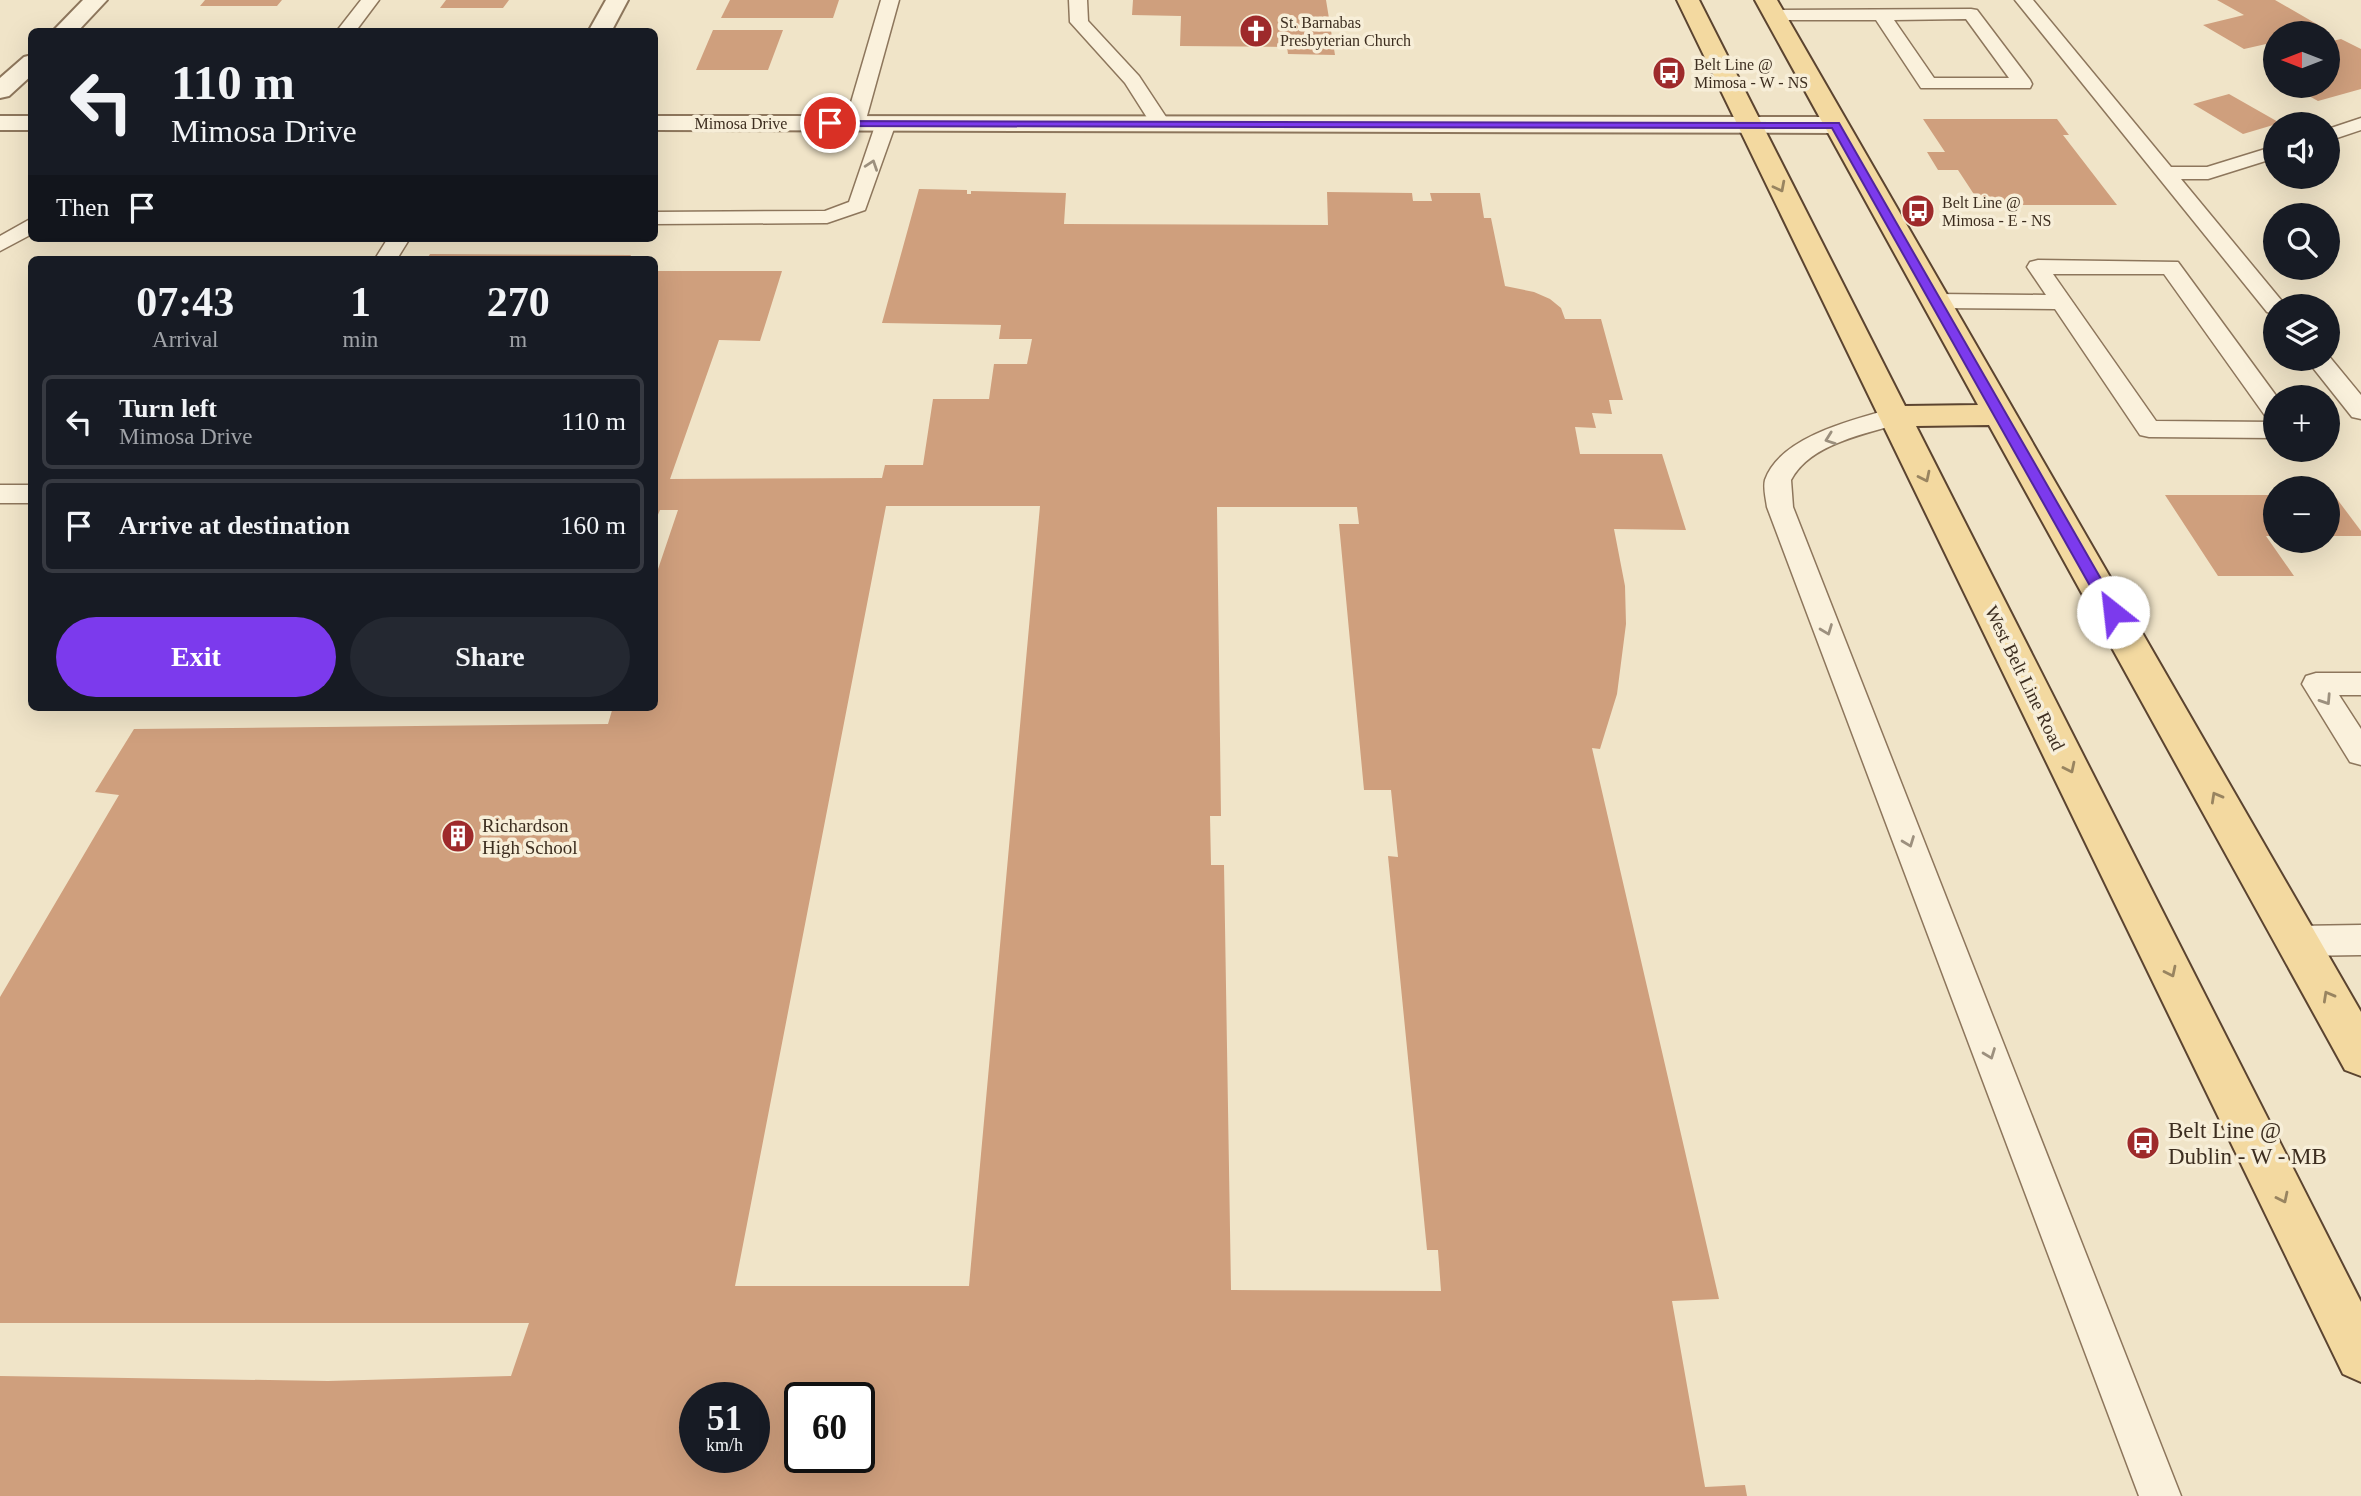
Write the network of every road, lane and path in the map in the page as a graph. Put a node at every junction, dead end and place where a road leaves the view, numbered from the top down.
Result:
1 (96, 0) edge
2 (369, 0) edge
3 (617, 0) edge
4 (890, 0) edge
5 (1078, 0) edge
6 (1688, 0) edge
7 (2024, 0) edge
8 (1770, 7) edge
9 (1881, 14) junction
10 (67, 28) edge
11 (348, 28) edge
12 (601, 28) edge
13 (28, 66) edge
14 (0, 92) edge
15 (0, 123) edge
16 (28, 123) edge
17 (658, 123) edge
18 (855, 123) junction
19 (886, 123) junction
20 (1160, 123) junction
21 (2361, 124) edge
22 (1835, 125) junction
23 (1750, 126) junction
24 (2340, 131) edge
25 (2263, 156) edge
26 (2163, 173) junction
27 (658, 218) edge
28 (28, 226) edge
29 (0, 245) edge
30 (2264, 294) edge
31 (1936, 302) junction
32 (2061, 302) junction
33 (2328, 371) edge
34 (2263, 395) edge
35 (2361, 411) edge
36 (2000, 415) junction
37 (1895, 416) junction
38 (2263, 430) edge
39 (0, 494) edge
40 (28, 494) edge
41 (2361, 684) edge
42 (2361, 753) edge
43 (2361, 940) edge
44 (2297, 941) junction
45 (2361, 1055) edge
46 (2361, 1356) edge
47 (2160, 1496) edge

1 - 10 street
2 - 11 lane
3 - 12 street
4 - 18 lane
5 - 20 lane
6 - 23 main road, West Belt Line Road
7 - 26 lane
8 - 9 lane
8 - 22 main road
9 - 9 lane
13 - 14 street
15 - 16 street
17 - 18 street, Mimosa Drive
18 - 19 street, Mimosa Drive
19 - 20 street, Mimosa Drive
27 -> 19 lane
20 - 23 street, Mimosa Drive
21 - 24 lane
22 - 23 street, Mimosa Drive
22 - 31 main road
23 -> 37 main road, West Belt Line Road
25 - 26 lane
26 - 30 lane
28 - 29 lane
31 - 32 lane
31 - 36 main road
32 - 34 lane
32 - 38 lane
33 - 35 lane
36 - 37 main road
44 -> 36 main road
37 -> 46 main road, West Belt Line Road
37 -> 47 lane
39 - 40 lane
41 -> 42 lane
43 - 44 lane
45 -> 44 main road

